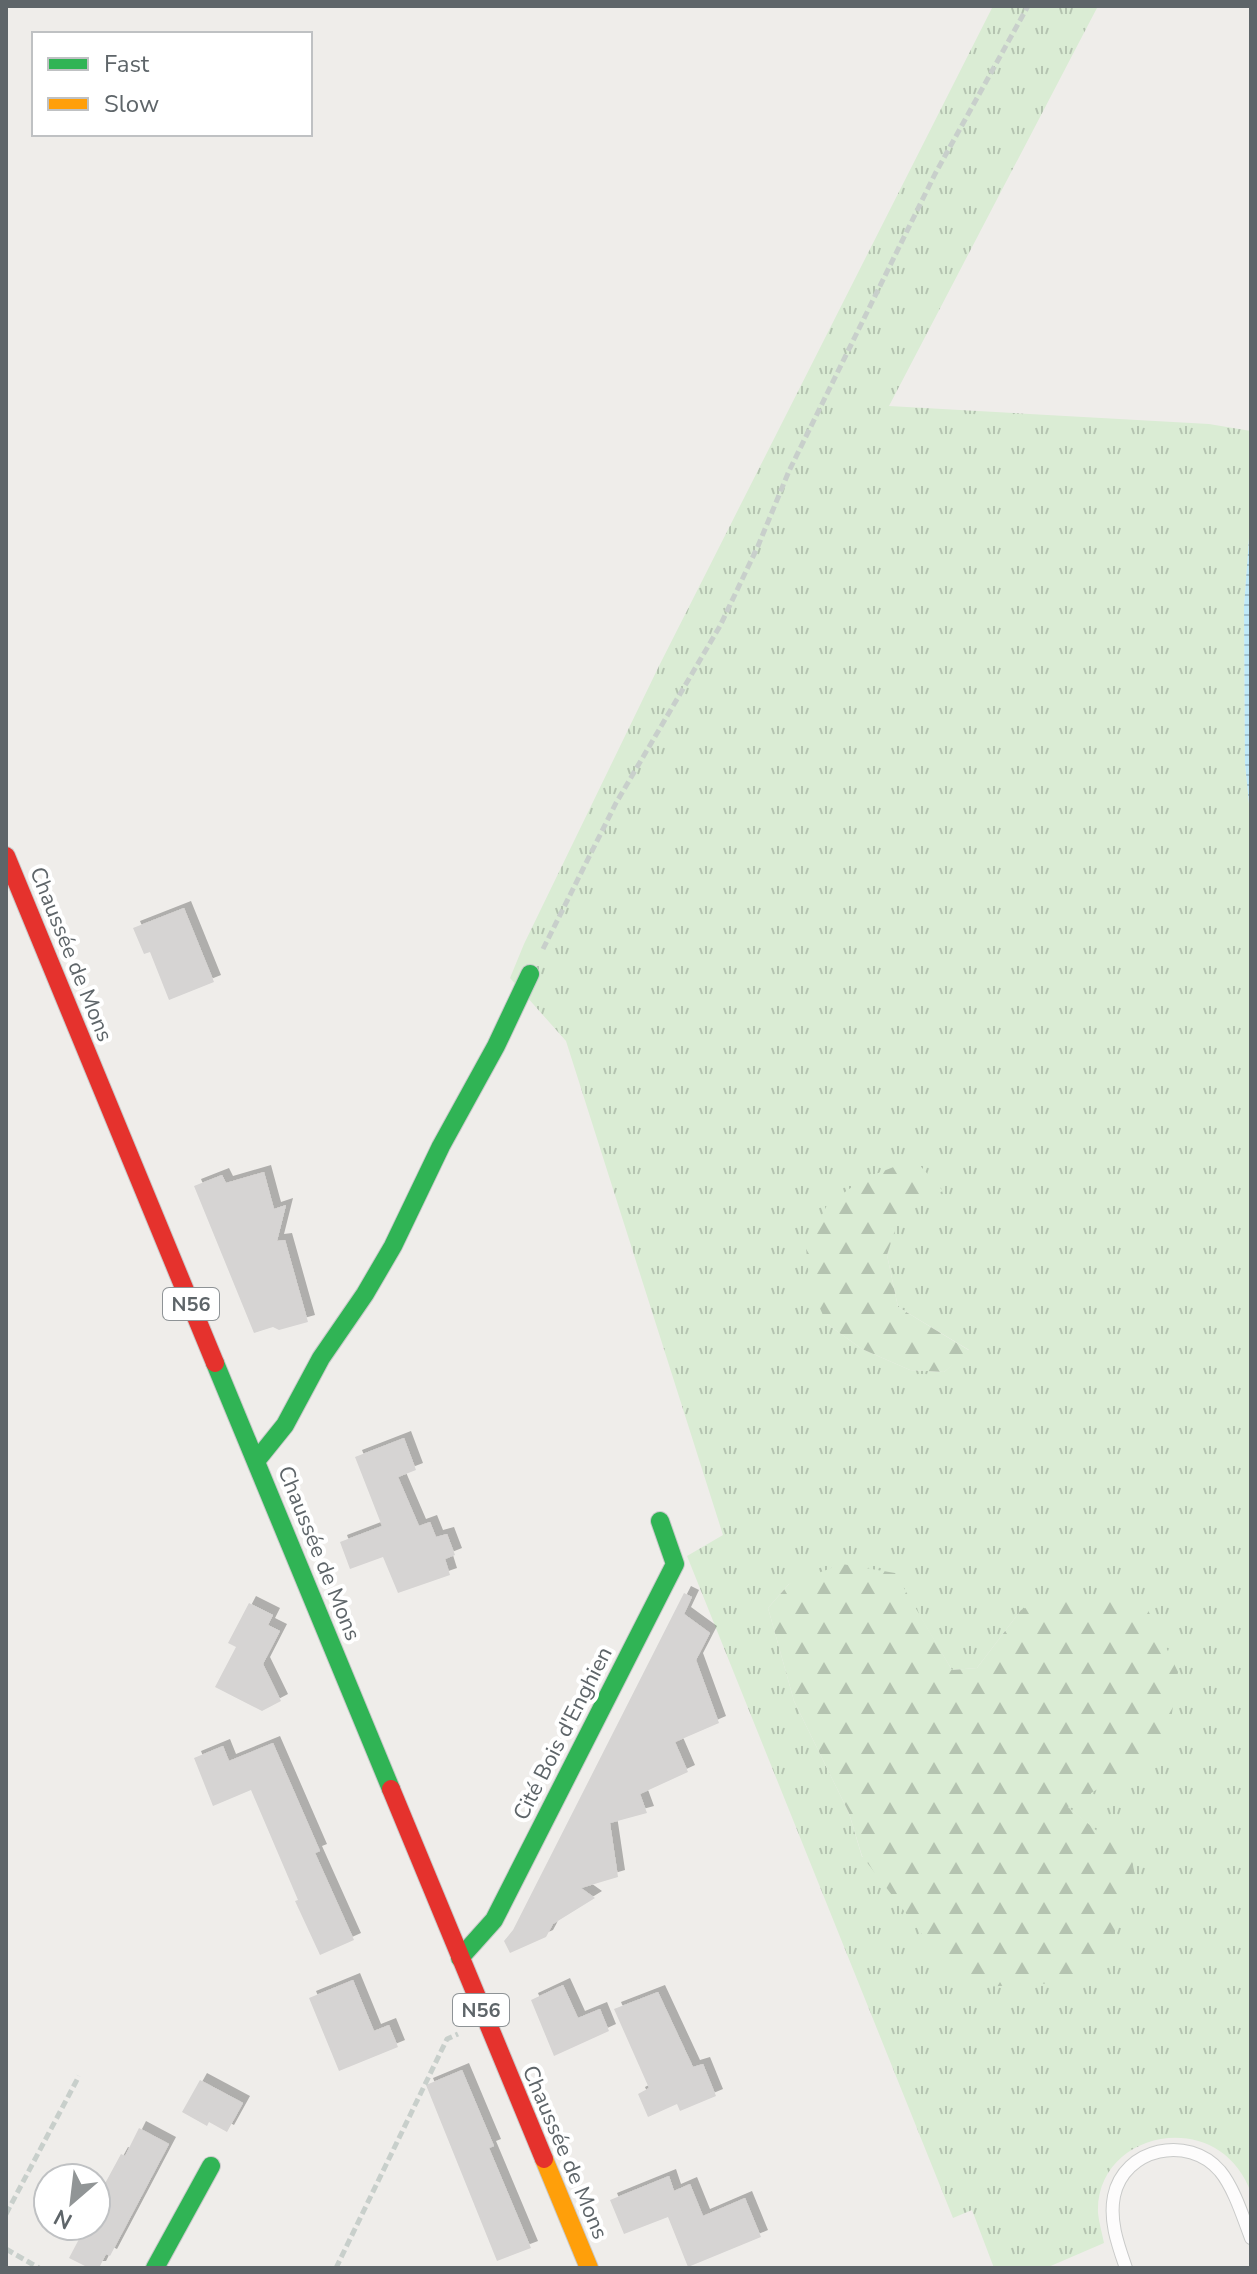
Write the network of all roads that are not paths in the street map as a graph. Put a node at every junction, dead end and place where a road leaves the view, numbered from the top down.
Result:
1 (6, 856) edge
2 (530, 974) road end
3 (256, 1461) junction
4 (660, 1521) dead end
5 (460, 1958) junction
6 (211, 2166) dead end
7 (1251, 2238) edge
8 (155, 2268) edge
9 (589, 2268) edge
10 (1126, 2268) edge

1 - 3 main road, Chaussée de Mons / N56
2 - 3 main road
3 - 5 main road, Chaussée de Mons / N56
4 - 5 main road, Cité Bois d'Enghien
5 - 9 main road, Chaussée de Mons / N56
6 - 8 main road
7 - 10 lane

